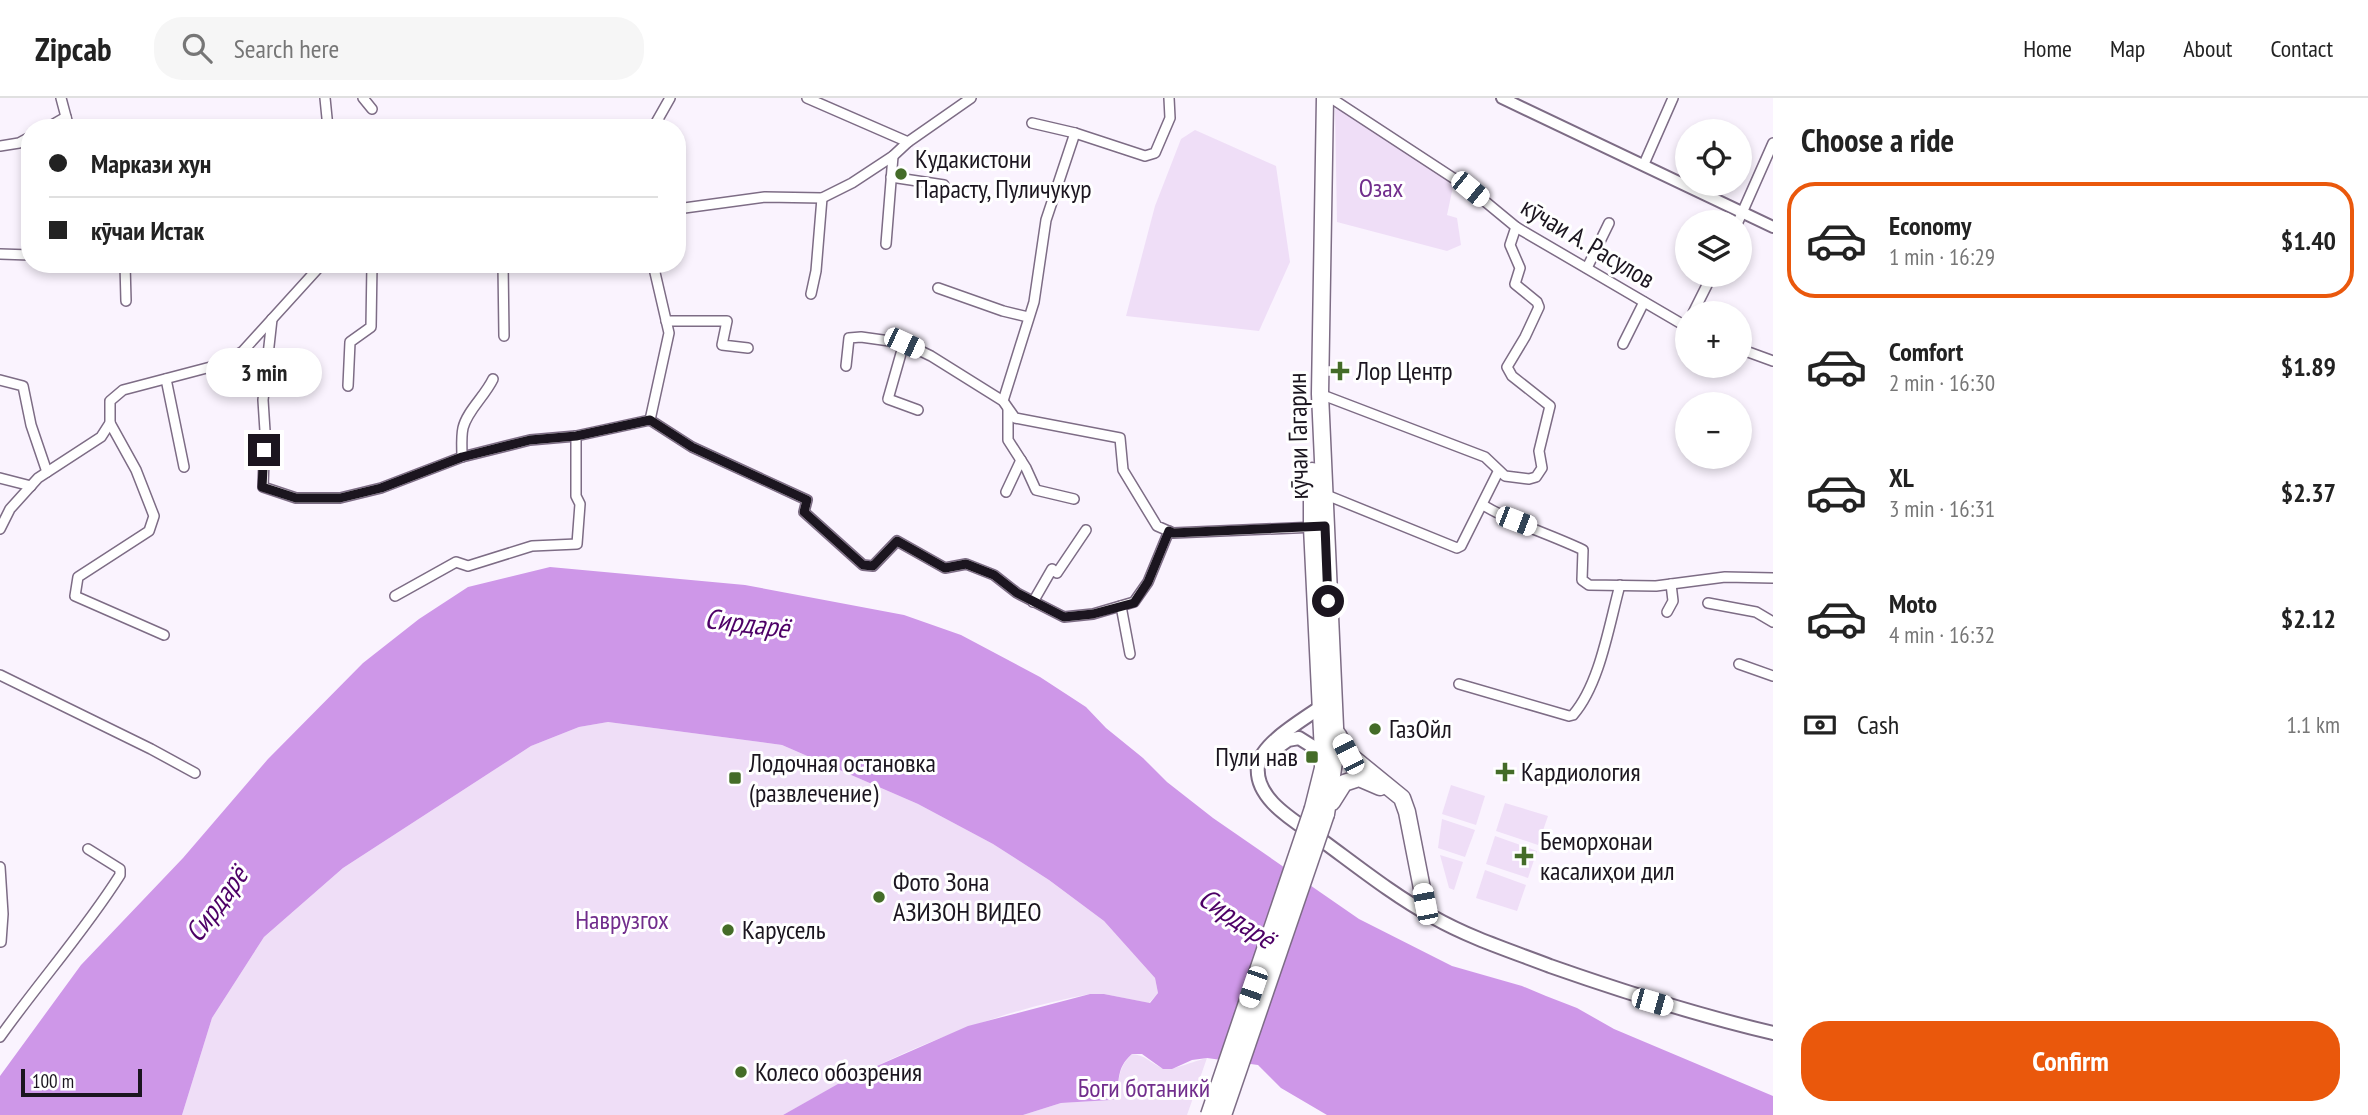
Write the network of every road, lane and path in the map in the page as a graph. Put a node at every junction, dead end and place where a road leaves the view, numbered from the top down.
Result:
1 (61, 98) edge
2 (326, 98) edge
3 (363, 98) edge
4 (372, 98) edge
5 (670, 98) edge
6 (807, 98) edge
7 (971, 98) edge
8 (1169, 98) edge
9 (1315, 98) edge
10 (1325, 98) edge
11 (1331, 98) edge
12 (1502, 98) edge
13 (1673, 98) edge
14 (66, 117) joint
15 (63, 119) edge
16 (327, 119) edge
17 (658, 119) edge
18 (1032, 123) dead end
19 (1075, 133) junction
20 (21, 142) edge
21 (908, 142) junction
22 (1773, 143) edge
23 (0, 146) edge
24 (893, 156) junction
25 (1644, 164) junction
26 (891, 177) junction
27 (944, 186) dead end
28 (822, 198) junction
29 (686, 208) edge
30 (1727, 210) edge
31 (1743, 210) edge
32 (1752, 221) edge
33 (1609, 223) dead end
34 (1516, 227) junction
35 (1773, 227) edge
36 (886, 244) dead end
37 (0, 254) edge
38 (21, 255) edge
39 (1587, 268) junction
40 (125, 273) edge
41 (314, 273) edge
42 (372, 273) edge
43 (503, 273) edge
44 (655, 273) edge
45 (938, 288) dead end
46 (811, 294) dead end
47 (126, 301) dead end
48 (1644, 302) junction
49 (1028, 317) junction
50 (272, 319) junction
51 (1675, 319) edge
52 (666, 321) junction
53 (504, 336) dead end
54 (904, 343) junction
55 (1623, 344) dead end
56 (748, 348) dead end
57 (1752, 353) edge
58 (1773, 361) edge
59 (845, 366) dead end
60 (166, 379) junction
61 (493, 379) dead end
62 (0, 380) edge
63 (348, 386) dead end
64 (1320, 394) junction
65 (1006, 406) junction
66 (918, 410) dead end
67 (650, 420) junction
68 (110, 423) junction
69 (576, 436) junction
70 (462, 457) junction
71 (1021, 460) junction
72 (184, 467) dead end
73 (47, 472) junction
74 (1498, 472) junction
75 (0, 478) edge
76 (31, 486) junction
77 (1006, 492) dead end
78 (1324, 494) junction
79 (1074, 499) dead end
80 (1483, 505) junction
81 (1319, 527) junction
82 (0, 529) edge
83 (1086, 530) dead end
84 (1169, 531) junction
85 (1773, 578) edge
86 (1671, 584) junction
87 (1620, 585) junction
88 (395, 596) dead end
89 (1033, 602) junction
90 (1708, 603) dead end
91 (1122, 606) junction
92 (1667, 612) dead end
93 (1773, 622) edge
94 (164, 635) dead end
95 (1129, 654) dead end
96 (1739, 664) dead end
97 (0, 675) edge
98 (1773, 676) edge
99 (1459, 684) dead end
100 (1322, 699) junction
101 (1334, 726) junction
102 (1323, 753) junction
103 (195, 773) dead end
104 (1320, 811) junction
105 (88, 849) dead end
106 (0, 867) edge
107 (1417, 902) junction
108 (1, 942) edge
109 (1773, 1026) edge
110 (1773, 1033) edge
111 (0, 1037) edge
112 (1209, 1115) edge
113 (1223, 1115) edge

1 - 14 street
2 - 16 street
3 - 4 street
5 - 17 street
6 - 21 street
7 - 21 street
8 - 19 street
9 - 81 highway, кӯчаи Гагарин
10 - 64 highway, кӯчаи Гагарин
11 - 34 street, кӯчаи А. Расулов
12 - 25 street
13 - 25 street
14 - 15 street
18 - 19 street
19 - 49 street
20 - 23 street
21 - 24 street
22 - 31 street
24 - 26 street
24 - 28 street
25 - 30 street
26 - 27 street
26 - 36 street
28 - 29 street
28 - 46 street
32 - 35 street
33 - 39 street
34 - 39 street, кӯчаи А. Расулов
34 - 74 street
37 - 38 street
39 - 48 street, кӯчаи А. Расулов
40 - 47 street
41 - 50 street
42 - 63 street
43 - 53 street
44 - 52 street
45 - 49 street
48 - 51 street, кӯчаи А. Расулов
48 - 55 street
49 - 65 street
50 - 60 street
50 - 70 street
52 - 56 street
52 - 67 street
54 - 59 street
54 - 65 street
54 - 66 street
57 - 58 street
60 - 68 street
60 - 72 street
61 - 70 street
62 - 73 street
64 - 74 street
64 - 78 highway, кӯчаи Гагарин
65 - 71 street
65 - 84 street
67 - 69 street
67 - 89 street
68 - 73 street
68 - 94 street
69 - 70 street
69 - 88 street
71 - 77 street
71 - 79 street
73 - 76 street
74 - 80 street
75 - 76 street
76 - 82 street
78 - 80 street
78 - 81 highway, кӯчаи Гагарин
80 - 87 street
81 - 84 street
81 - 100 highway, кӯчаи Гагарин
81 - 101 highway, кӯчаи Гагарин
83 - 89 street
84 - 91 street
85 - 86 street
86 - 87 street
86 - 92 street
87 - 99 street
89 - 91 street
90 - 93 street
91 - 95 street
96 - 98 street
97 - 103 street
100 - 102 highway, кӯчаи Гагарин
100 - 107 main road
101 - 104 highway, кӯчаи Гагарин
101 - 107 highway
102 - 104 highway, кӯчаи Гагарин
102 - 107 main road
104 - 107 highway
104 - 112 highway, bridge
104 - 113 highway, bridge
105 - 111 street
106 - 108 street
107 - 109 main road
107 - 110 main road

